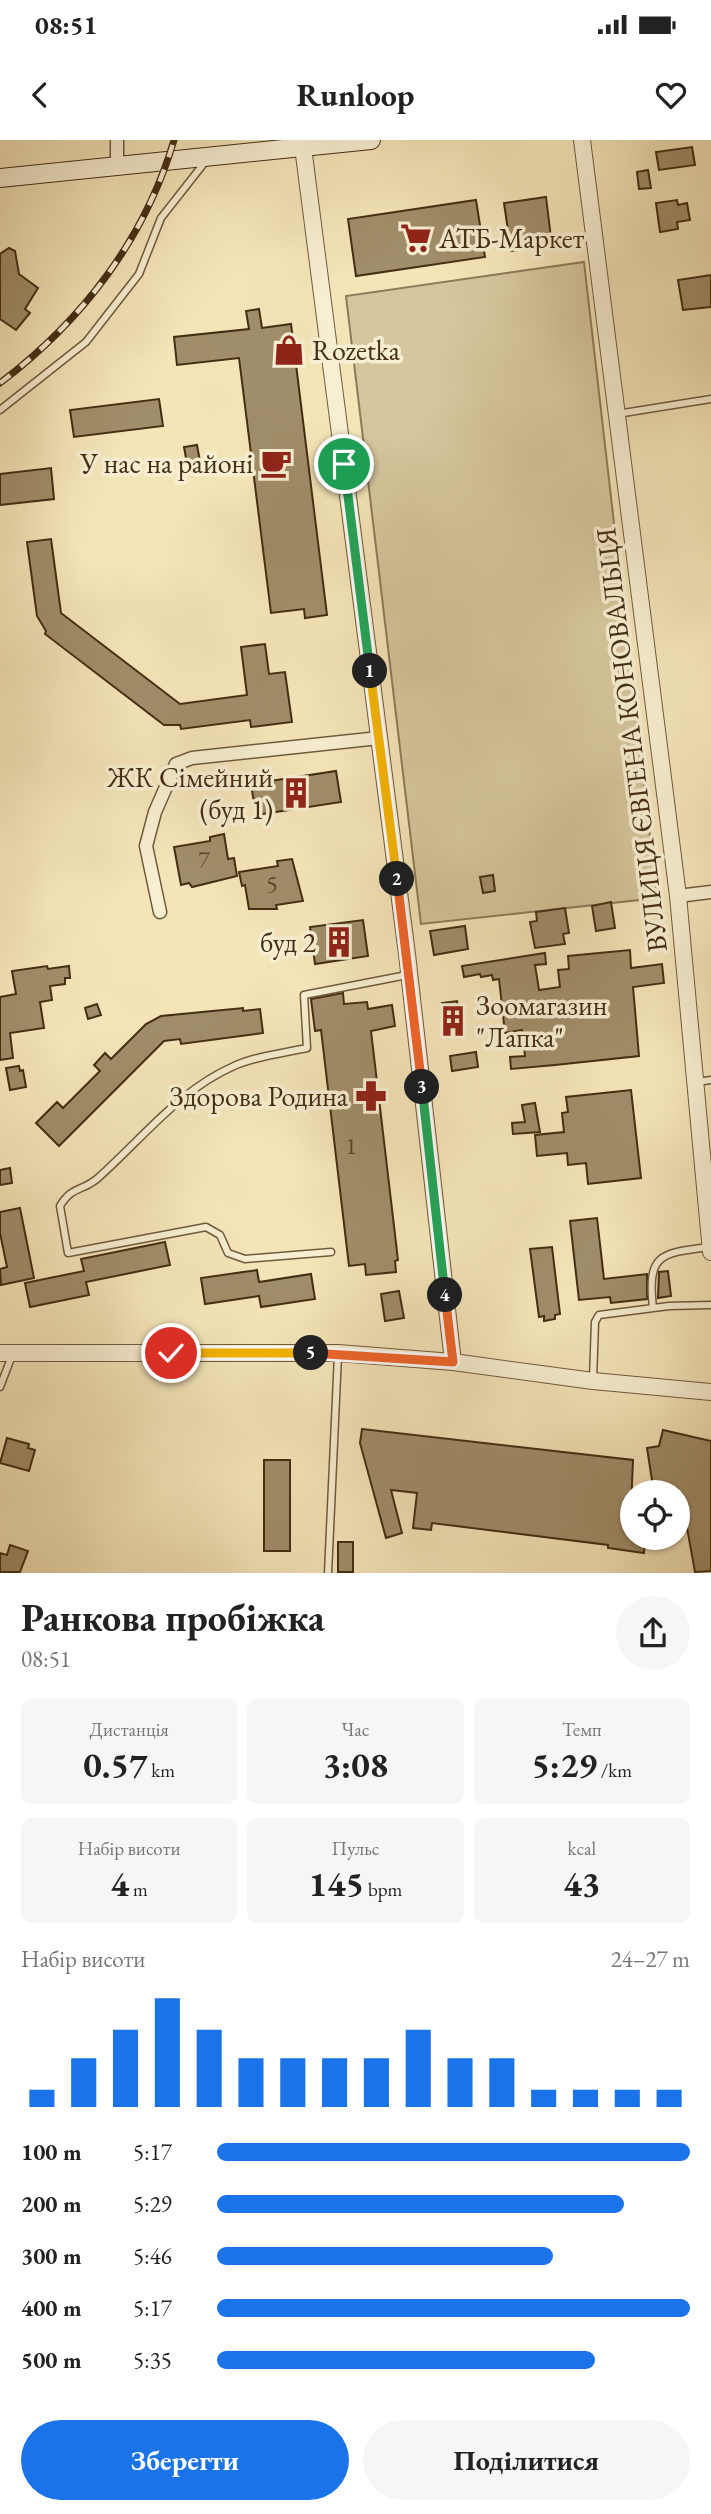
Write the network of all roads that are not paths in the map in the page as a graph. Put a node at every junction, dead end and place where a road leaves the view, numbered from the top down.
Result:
1 (117, 140) edge
2 (582, 140) edge
3 (360, 141) edge
4 (303, 147) junction
5 (209, 157) junction
6 (117, 166) junction
7 (0, 178) edge
8 (711, 399) edge
9 (0, 410) edge
10 (617, 414) junction
11 (379, 738) junction
12 (711, 892) edge
13 (678, 896) junction
14 (160, 912) dead end
15 (409, 974) junction
16 (703, 1081) edge
17 (710, 1247) edge
18 (331, 1252) dead end
19 (711, 1252) edge
20 (711, 1305) edge
21 (653, 1308) junction
22 (7, 1353) edge
23 (338, 1353) junction
24 (453, 1362) junction
25 (593, 1381) junction
26 (0, 1387) edge
27 (711, 1392) edge
28 (328, 1573) edge

1 - 6 street
2 - 10 street, ВУЛИЦЯ ЄВГЕНА КОНОВАЛЬЦЯ
3 - 4 main road
4 - 5 main road
4 - 11 street
5 - 6 main road
5 - 9 lane
6 - 7 main road
8 - 10 lane
10 - 13 street, ВУЛИЦЯ ЄВГЕНА КОНОВАЛЬЦЯ
11 - 14 street
11 - 15 street
12 - 13 street
13 - 16 street, ВУЛИЦЯ ЄВГЕНА КОНОВАЛЬЦЯ
15 - 18 lane
15 - 24 street
16 - 17 street, ВУЛИЦЯ ЄВГЕНА КОНОВАЛЬЦЯ
17 - 19 street, ВУЛИЦЯ ЄВГЕНА КОНОВАЛЬЦЯ
17 - 21 lane
20 - 21 lane
21 - 25 lane
22 - 23 street
22 - 26 lane
23 - 24 street
23 - 28 lane
24 - 25 street
25 - 27 street

